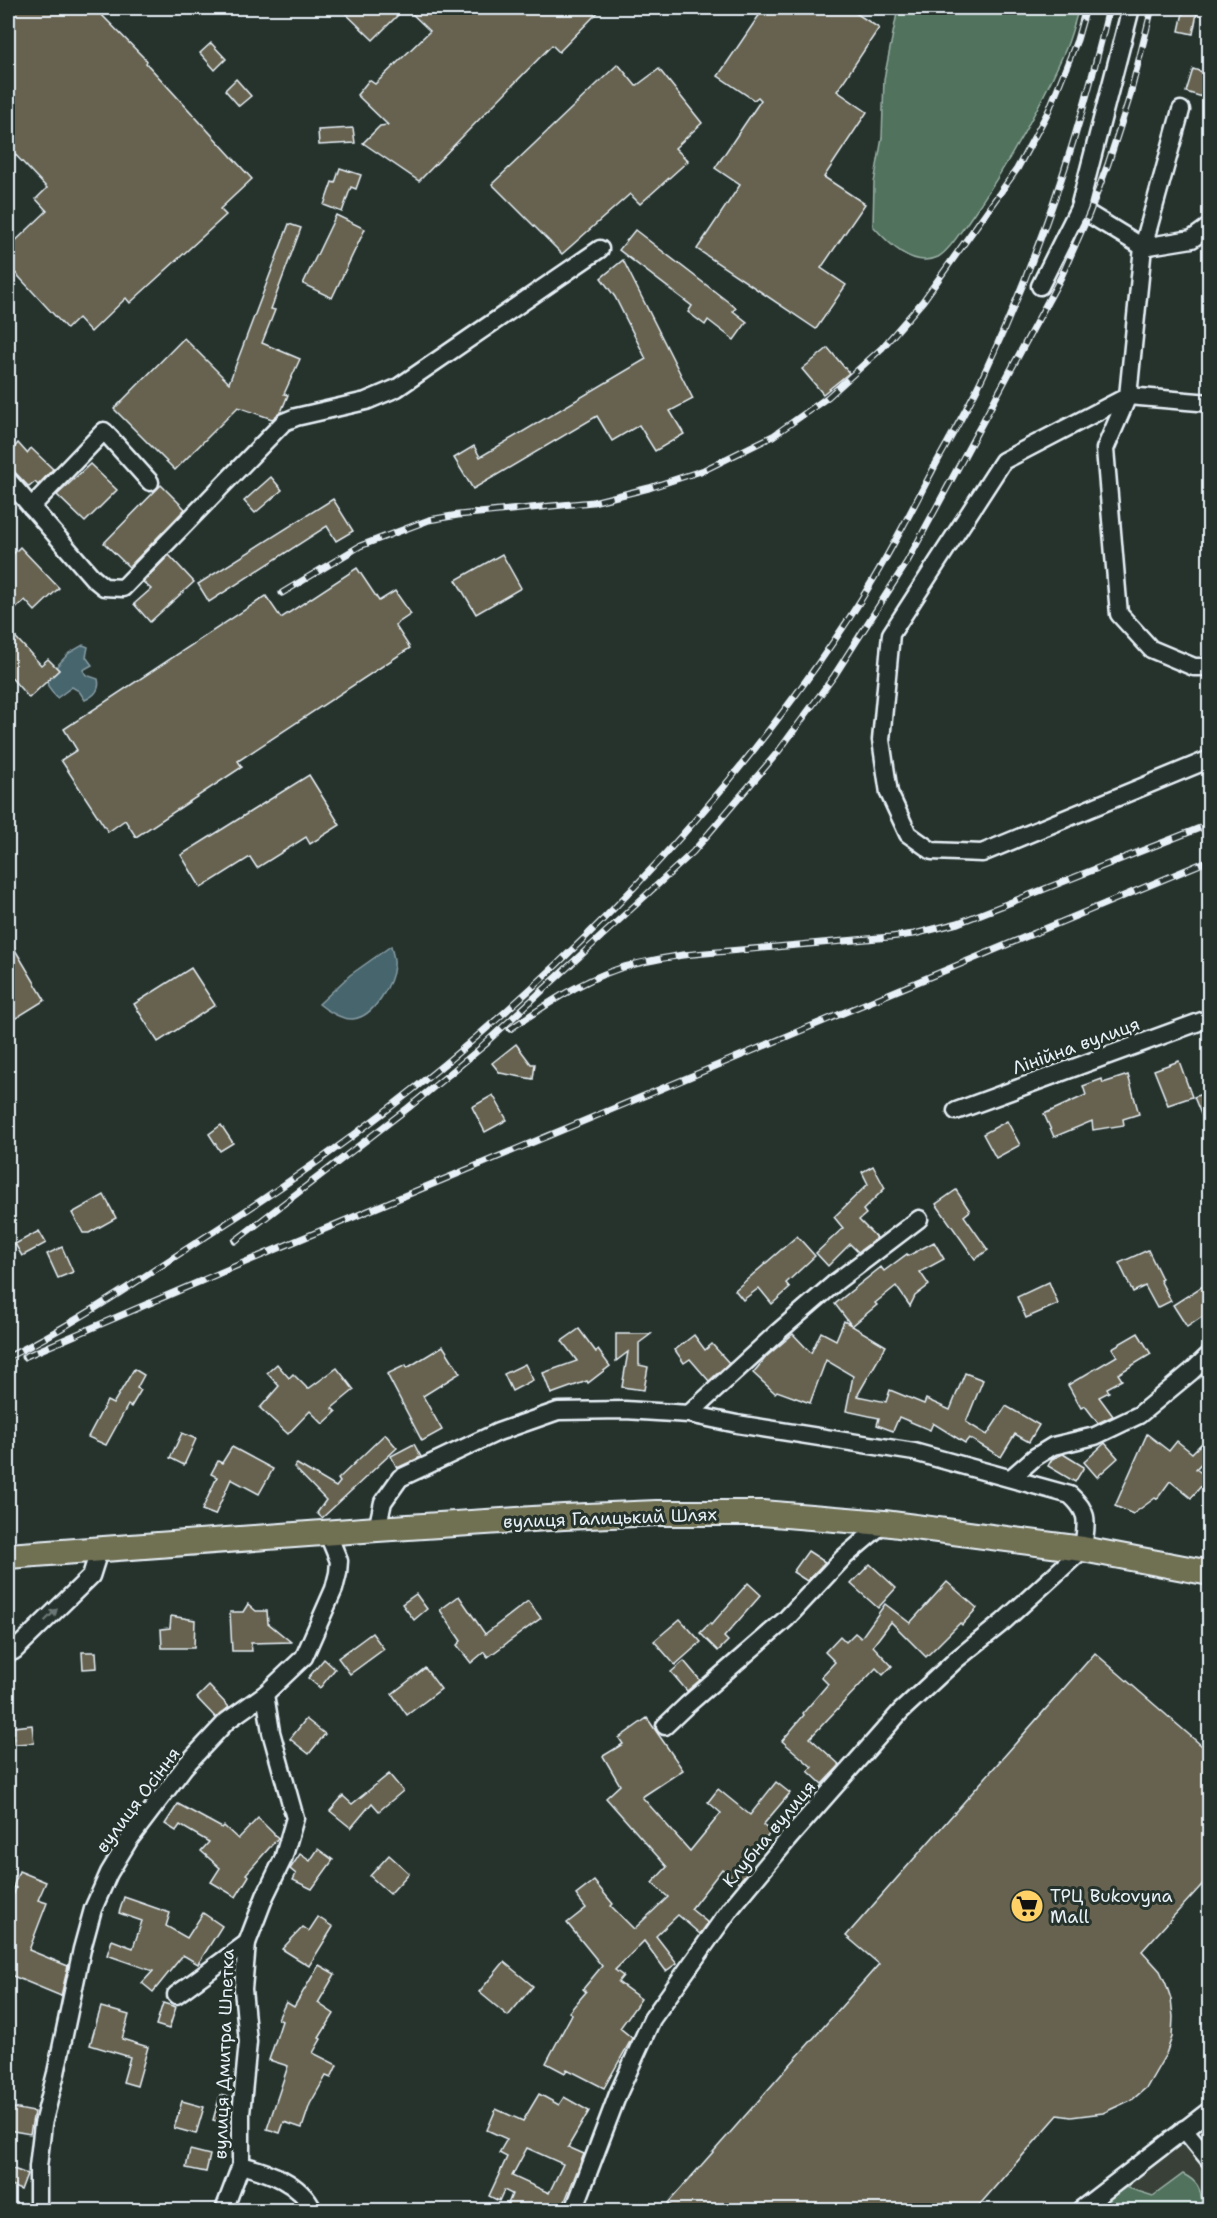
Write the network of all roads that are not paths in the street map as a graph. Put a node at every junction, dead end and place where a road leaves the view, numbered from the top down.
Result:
1 (1131, 8) edge
2 (1181, 110) dead end
3 (1079, 208) junction
4 (1209, 226) edge
5 (1143, 247) junction
6 (600, 249) dead end
7 (1040, 286) dead end
8 (1128, 396) junction
9 (1209, 403) edge
10 (8, 480) edge
11 (150, 482) dead end
12 (31, 507) junction
13 (1209, 668) edge
14 (1209, 759) edge
15 (1209, 1018) edge
16 (956, 1111) dead end
17 (919, 1219) dead end
18 (1209, 1354) edge
19 (689, 1414) junction
20 (1011, 1478) junction
21 (884, 1523) junction
22 (377, 1529) junction
23 (327, 1533) junction
24 (1083, 1549) junction
25 (99, 1551) junction
26 (8, 1556) edge
27 (1209, 1573) edge
28 (10, 1653) edge
29 (265, 1694) junction
30 (665, 1726) dead end
31 (247, 1943) junction
32 (176, 1995) dead end
33 (1208, 2114) edge
34 (1184, 2128) junction
35 (1209, 2161) edge
36 (241, 2165) junction
37 (38, 2211) edge
38 (224, 2211) edge
39 (313, 2211) edge
40 (574, 2211) edge
41 (1080, 2211) edge

1 - 3 street
2 - 5 street
3 - 5 street
3 - 7 street
4 - 5 street
5 - 8 street
6 - 12 street
8 - 9 street
8 - 13 street
8 - 14 street
10 - 12 street
11 - 12 street
15 - 16 street, Лінійна вулиця
17 - 19 street
18 - 20 street
19 - 20 street
19 - 22 street
20 - 24 street
21 - 22 highway, вулиця Галицький Шлях
21 - 24 highway, вулиця Галицький Шлях
21 - 30 street
22 - 23 highway, вулиця Галицький Шлях
23 - 25 highway, вулиця Галицький Шлях
23 - 29 street, вулиця Осіння
24 - 27 highway, вулиця Галицький Шлях
24 - 40 street, Клубна вулиця
25 - 26 highway, вулиця Галицький Шлях
28 -> 25 street
29 - 31 street, вулиця Дмитра Шпетка
29 - 37 street, вулиця Осіння
31 - 32 street
31 - 36 street, вулиця Дмитра Шпетка
33 - 34 street
34 - 35 street
34 - 41 street
36 - 38 street, вулиця Дмитра Шпетка
36 - 39 street

